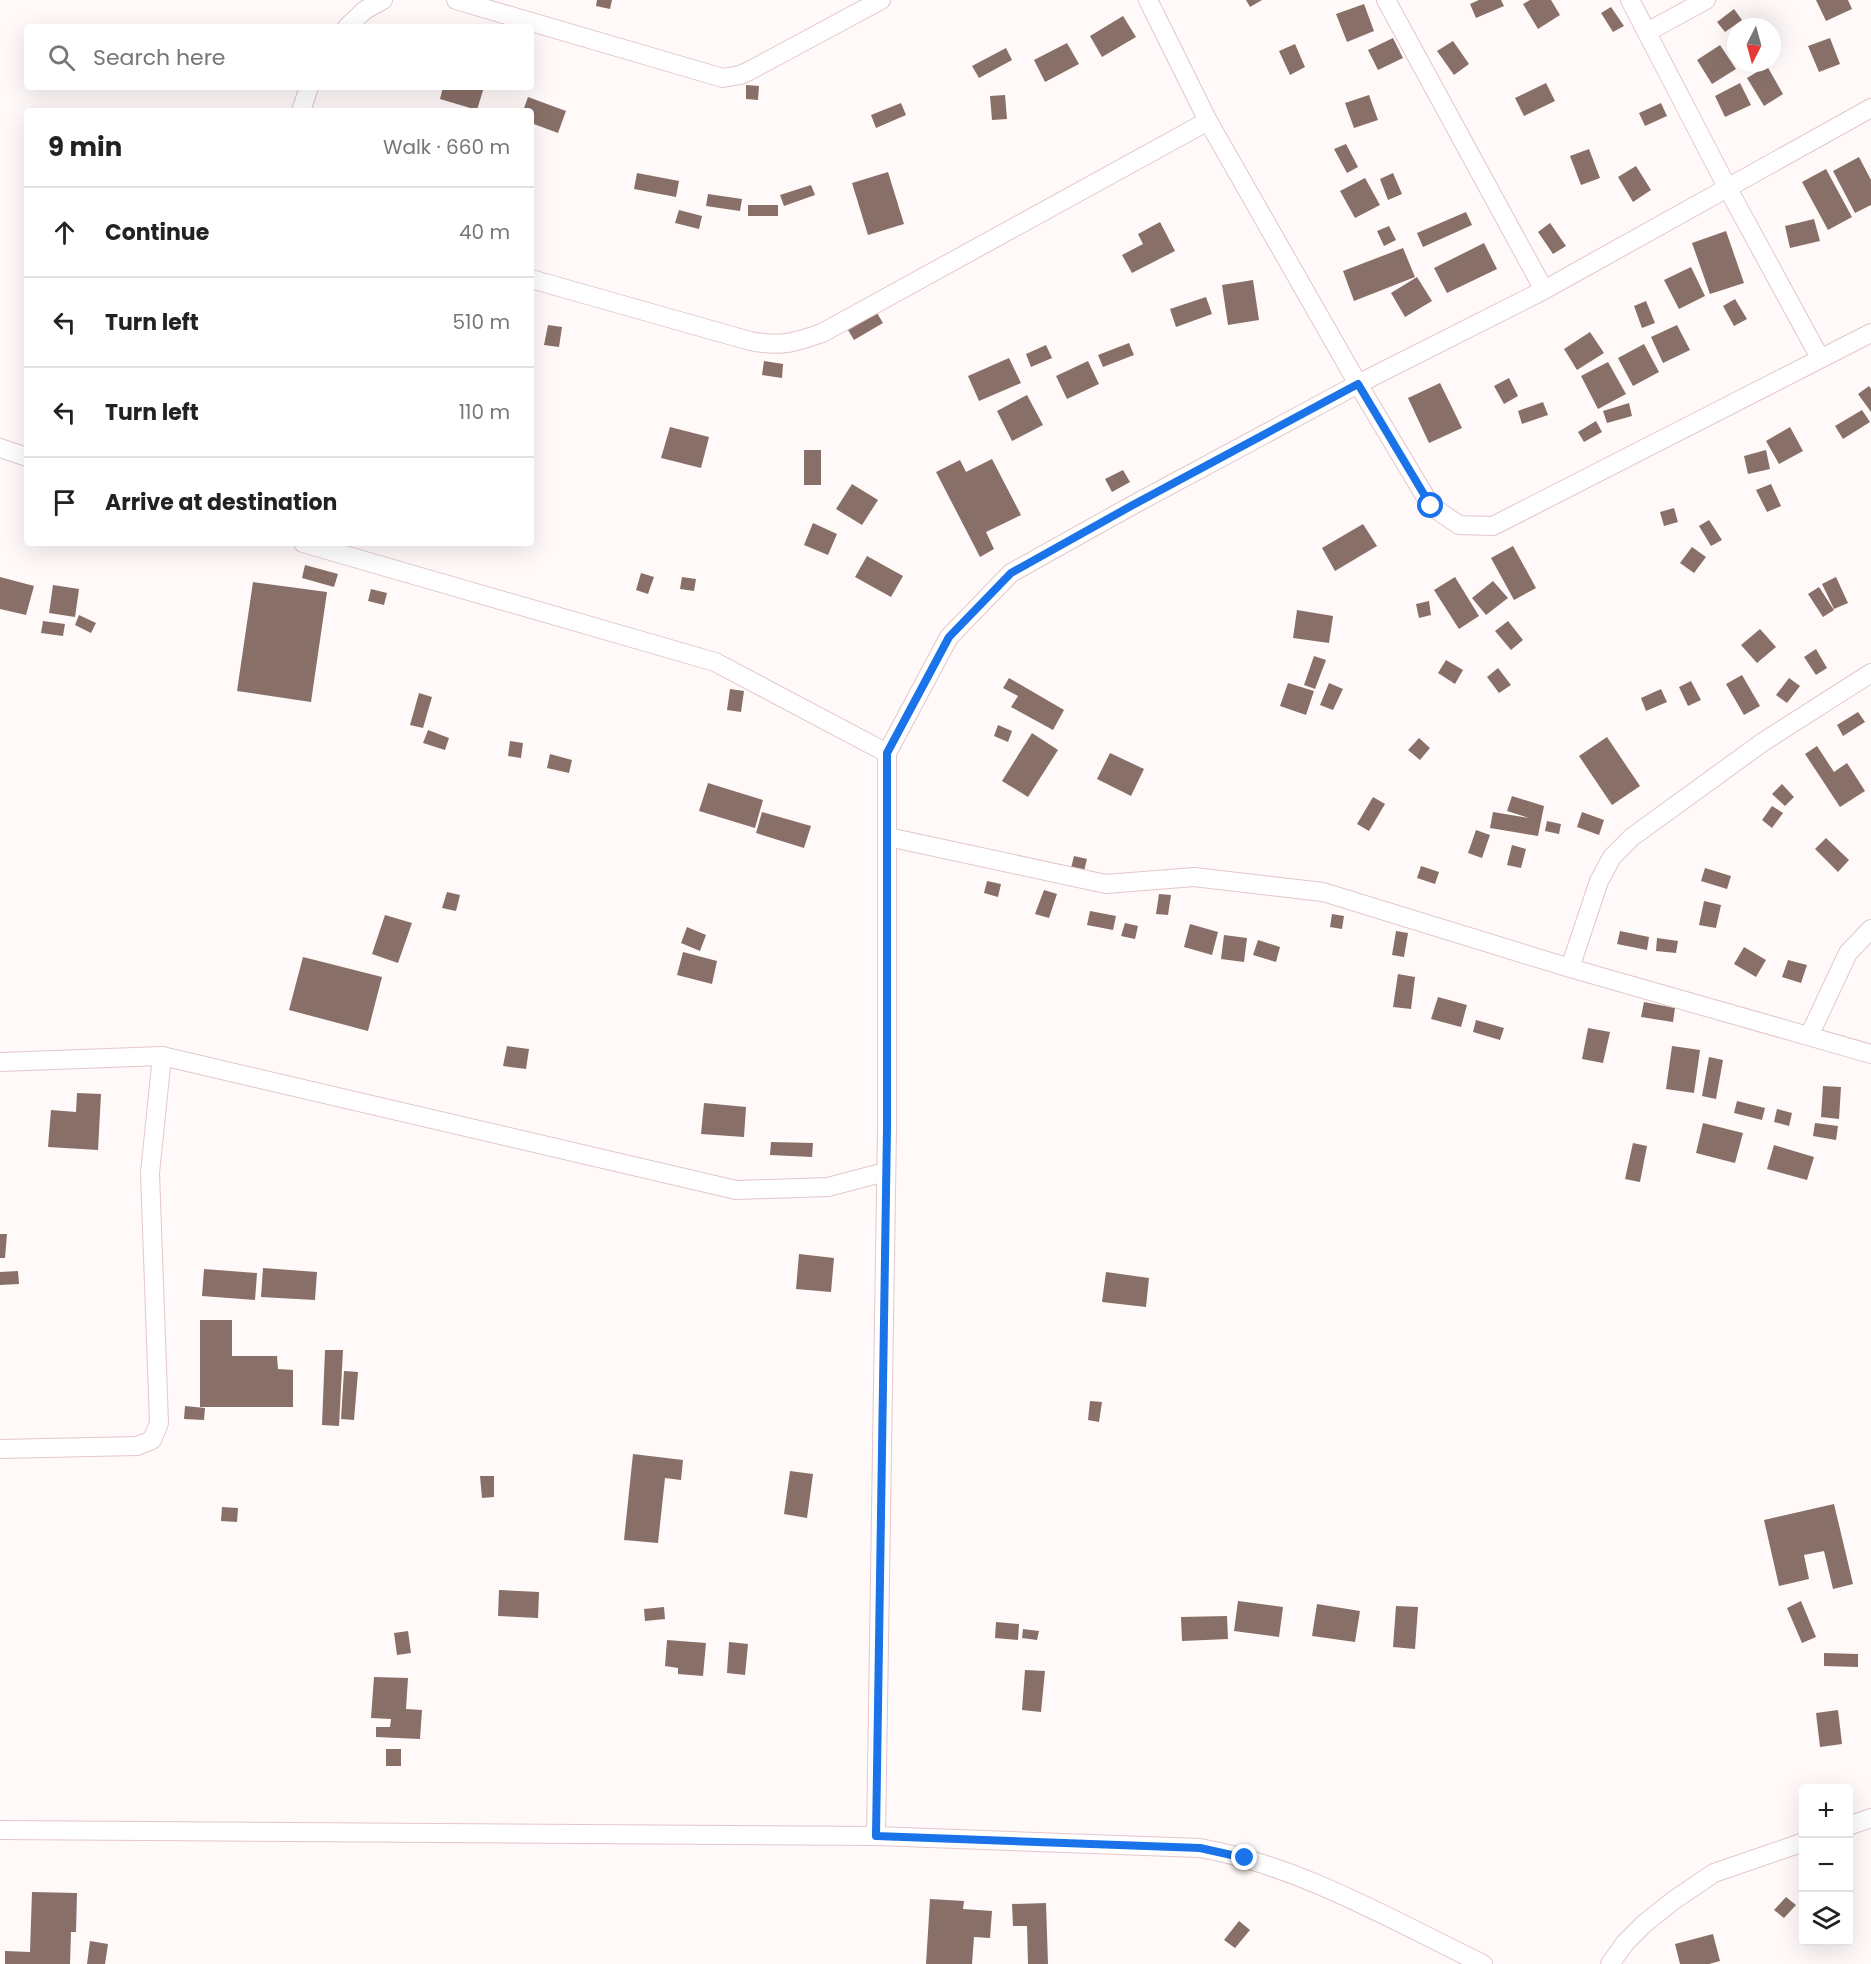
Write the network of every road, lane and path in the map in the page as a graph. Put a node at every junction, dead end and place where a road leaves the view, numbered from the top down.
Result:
1 (383, 0) edge
2 (456, 0) edge
3 (881, 0) edge
4 (1148, 0) edge
5 (1386, 0) edge
6 (1630, 0) edge
7 (1706, 0) edge
8 (350, 24) edge
9 (1647, 32) junction
10 (308, 90) edge
11 (302, 108) edge
12 (1871, 108) edge
13 (1208, 121) junction
14 (1727, 187) junction
15 (534, 280) edge
16 (1544, 290) junction
17 (1871, 333) edge
18 (1820, 358) junction
19 (1358, 384) junction
20 (0, 448) edge
21 (24, 455) edge
22 (313, 546) edge
23 (1871, 673) edge
24 (887, 753) junction
25 (888, 837) junction
26 (1871, 929) edge
27 (1570, 968) junction
28 (1809, 1036) junction
29 (1871, 1054) edge
30 (162, 1056) junction
31 (0, 1062) edge
32 (885, 1172) junction
33 (0, 1449) edge
34 (1871, 1818) edge
35 (1853, 1824) edge
36 (0, 1830) edge
37 (876, 1836) junction
38 (1799, 1843) edge
39 (1483, 1964) edge
40 (1610, 1964) edge

1 - 8 street
2 - 3 street
4 - 13 street
5 - 16 street
6 - 9 street
7 - 9 street
9 - 14 street
10 - 11 street
12 - 14 street
13 - 15 street
13 - 19 street
14 - 16 street
14 - 18 street
16 - 19 street
17 - 18 street
18 - 19 street
19 - 24 street
20 - 21 street
22 - 24 street
23 - 27 street
24 - 25 street
25 - 27 street
25 - 32 street
26 - 28 street
27 - 28 street
28 - 29 street
30 - 31 street
30 - 32 street
30 - 33 street
32 - 37 street
34 - 35 street
36 - 37 street
37 - 39 street
38 - 40 street

